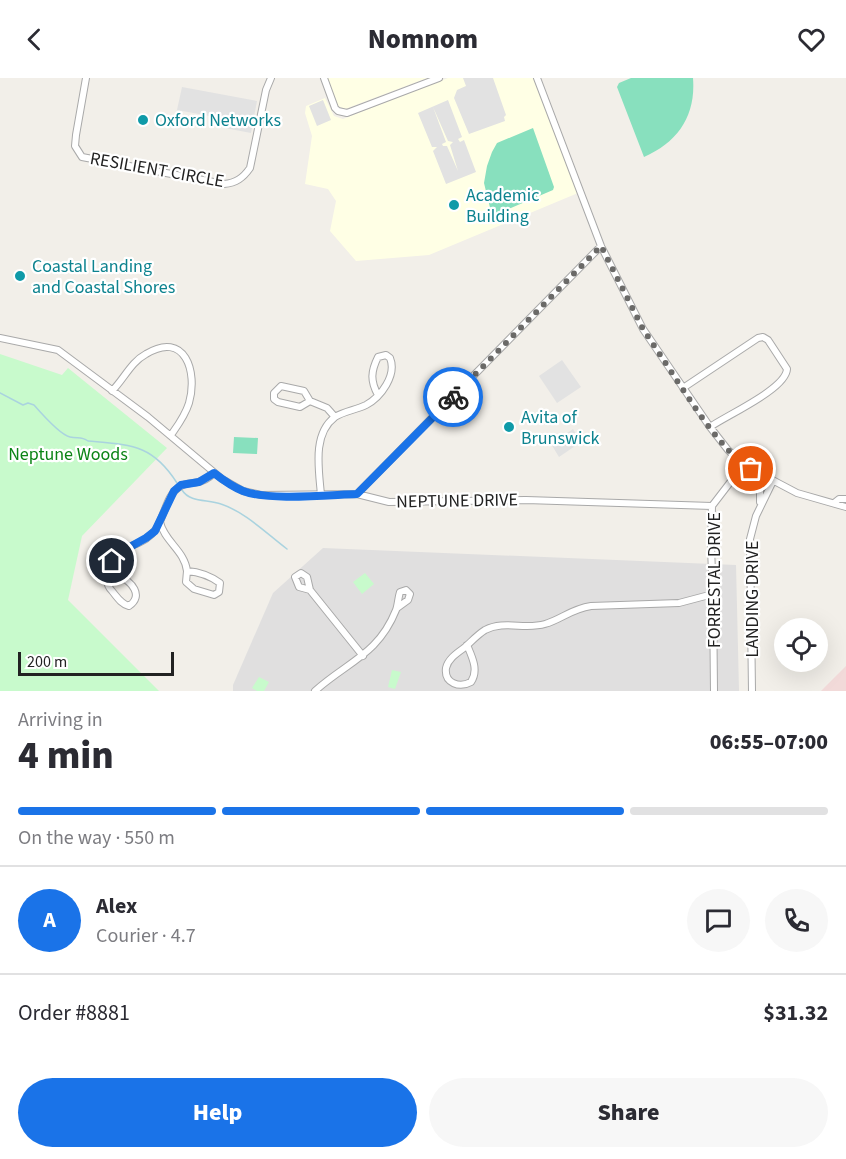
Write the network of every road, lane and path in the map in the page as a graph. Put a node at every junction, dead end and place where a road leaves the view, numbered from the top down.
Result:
1 (86, 78) edge
2 (272, 78) edge
3 (324, 78) edge
4 (439, 78) edge
5 (537, 78) edge
6 (601, 246) junction
7 (0, 338) edge
8 (683, 388) junction
9 (112, 391) junction
10 (378, 395) junction
11 (310, 401) junction
12 (335, 417) junction
13 (710, 427) junction
14 (171, 435) junction
15 (751, 469) junction
16 (214, 473) junction
17 (735, 476) dead end
18 (773, 481) junction
19 (357, 494) junction
20 (321, 495) junction
21 (846, 499) edge
22 (834, 503) junction
23 (712, 506) junction
24 (846, 507) edge
25 (760, 508) junction
26 (160, 522) junction
27 (187, 572) junction
28 (108, 574) junction
29 (310, 590) dead end
30 (713, 594) junction
31 (397, 608) dead end
32 (467, 645) junction
33 (363, 656) junction
34 (315, 691) edge
35 (714, 691) edge
36 (752, 691) edge

1 - 2 street, RESILIENT CIRCLE
3 - 4 street
5 - 6 street
6 - 8 street
6 - 19 street
7 - 9 street, NEPTUNE DRIVE
8 - 13 street
8 - 13 street
9 - 14 street, NEPTUNE DRIVE
9 - 14 street
10 - 10 street
10 - 12 street
11 - 11 street
11 - 12 street
12 - 20 street
13 - 15 street
14 - 16 street, NEPTUNE DRIVE
15 - 18 street
15 - 25 street, LANDING DRIVE
16 - 20 street, NEPTUNE DRIVE
16 - 26 street
17 - 23 street, FORRESTAL DRIVE
18 - 22 street
18 - 25 street, LANDING DRIVE
19 - 20 street, NEPTUNE DRIVE
19 - 23 street, NEPTUNE DRIVE
21 - 22 street
22 - 24 street
23 - 30 street, FORRESTAL DRIVE
25 - 36 street, LANDING DRIVE
26 - 27 street
26 - 28 street
27 - 27 street
28 - 28 street
29 - 33 street
30 - 32 street
30 - 35 street, FORRESTAL DRIVE
31 - 33 street
32 - 32 street
33 - 34 street

